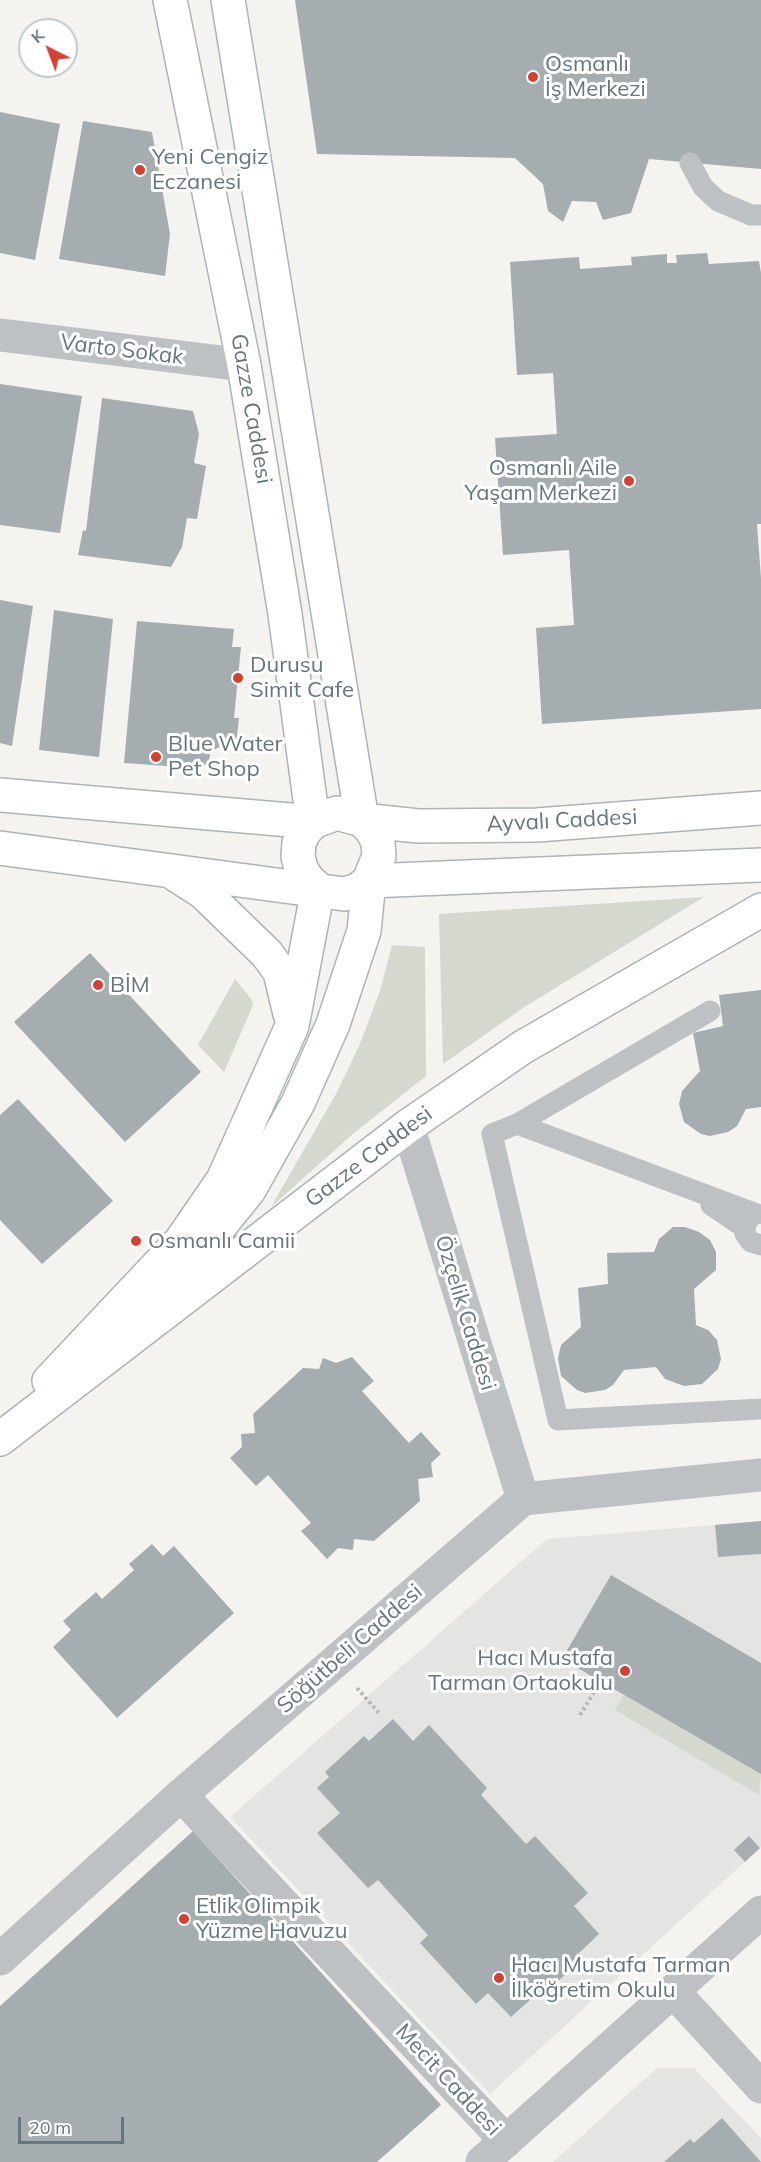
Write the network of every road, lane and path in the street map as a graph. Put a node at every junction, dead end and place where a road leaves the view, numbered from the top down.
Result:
1 (170, 0) edge
2 (228, 0) edge
3 (690, 163) dead end
4 (761, 215) edge
5 (0, 335) edge
6 (244, 365) junction
7 (0, 795) edge
8 (761, 808) edge
9 (362, 820) junction
10 (313, 822) junction
11 (0, 848) edge
12 (761, 865) edge
13 (169, 869) junction
14 (369, 881) junction
15 (318, 889) junction
16 (761, 910) edge
17 (710, 1011) dead end
18 (292, 1026) junction
19 (517, 1124) junction
20 (408, 1126) junction
21 (754, 1219) edge
22 (761, 1245) edge
23 (761, 1409) edge
24 (0, 1435) edge
25 (761, 1475) edge
26 (523, 1499) junction
27 (601, 1681) dead end
28 (580, 1715) dead end
29 (181, 1795) junction
30 (761, 1912) edge
31 (0, 1959) edge
32 (673, 1991) junction
33 (761, 2087) edge
34 (506, 2141) junction
35 (482, 2162) edge

1 - 6 main road, Gazze Caddesi
2 - 9 main road, Gazze Caddesi
3 - 4 lane
5 - 6 street, Varto Sokak
6 - 10 main road, Gazze Caddesi
7 - 10 main road, Ayvalı Caddesi
8 - 9 main road, Ayvalı Caddesi
9 - 10 main road, Ayvalı Caddesi
9 - 14 main road
10 - 15 main road
11 - 13 main road
12 - 14 main road
13 - 15 main road
13 - 18 main road
14 - 15 main road
14 - 24 main road
15 - 18 main road
16 - 20 main road, Gazze Caddesi
17 - 19 lane
18 - 24 main road
19 - 21 lane
19 - 23 lane
20 - 24 main road, Gazze Caddesi
20 - 26 street, Özçelik Caddesi
21 - 22 lane
25 - 26 street
26 - 29 street, Söğütbeli Caddesi
27 - 28 path
29 - 31 street, Söğütbeli Caddesi
29 - 34 street, Mecit Caddesi
30 - 32 street, Mecit Caddesi
32 - 33 street
32 - 34 street, Mecit Caddesi
34 - 35 street

